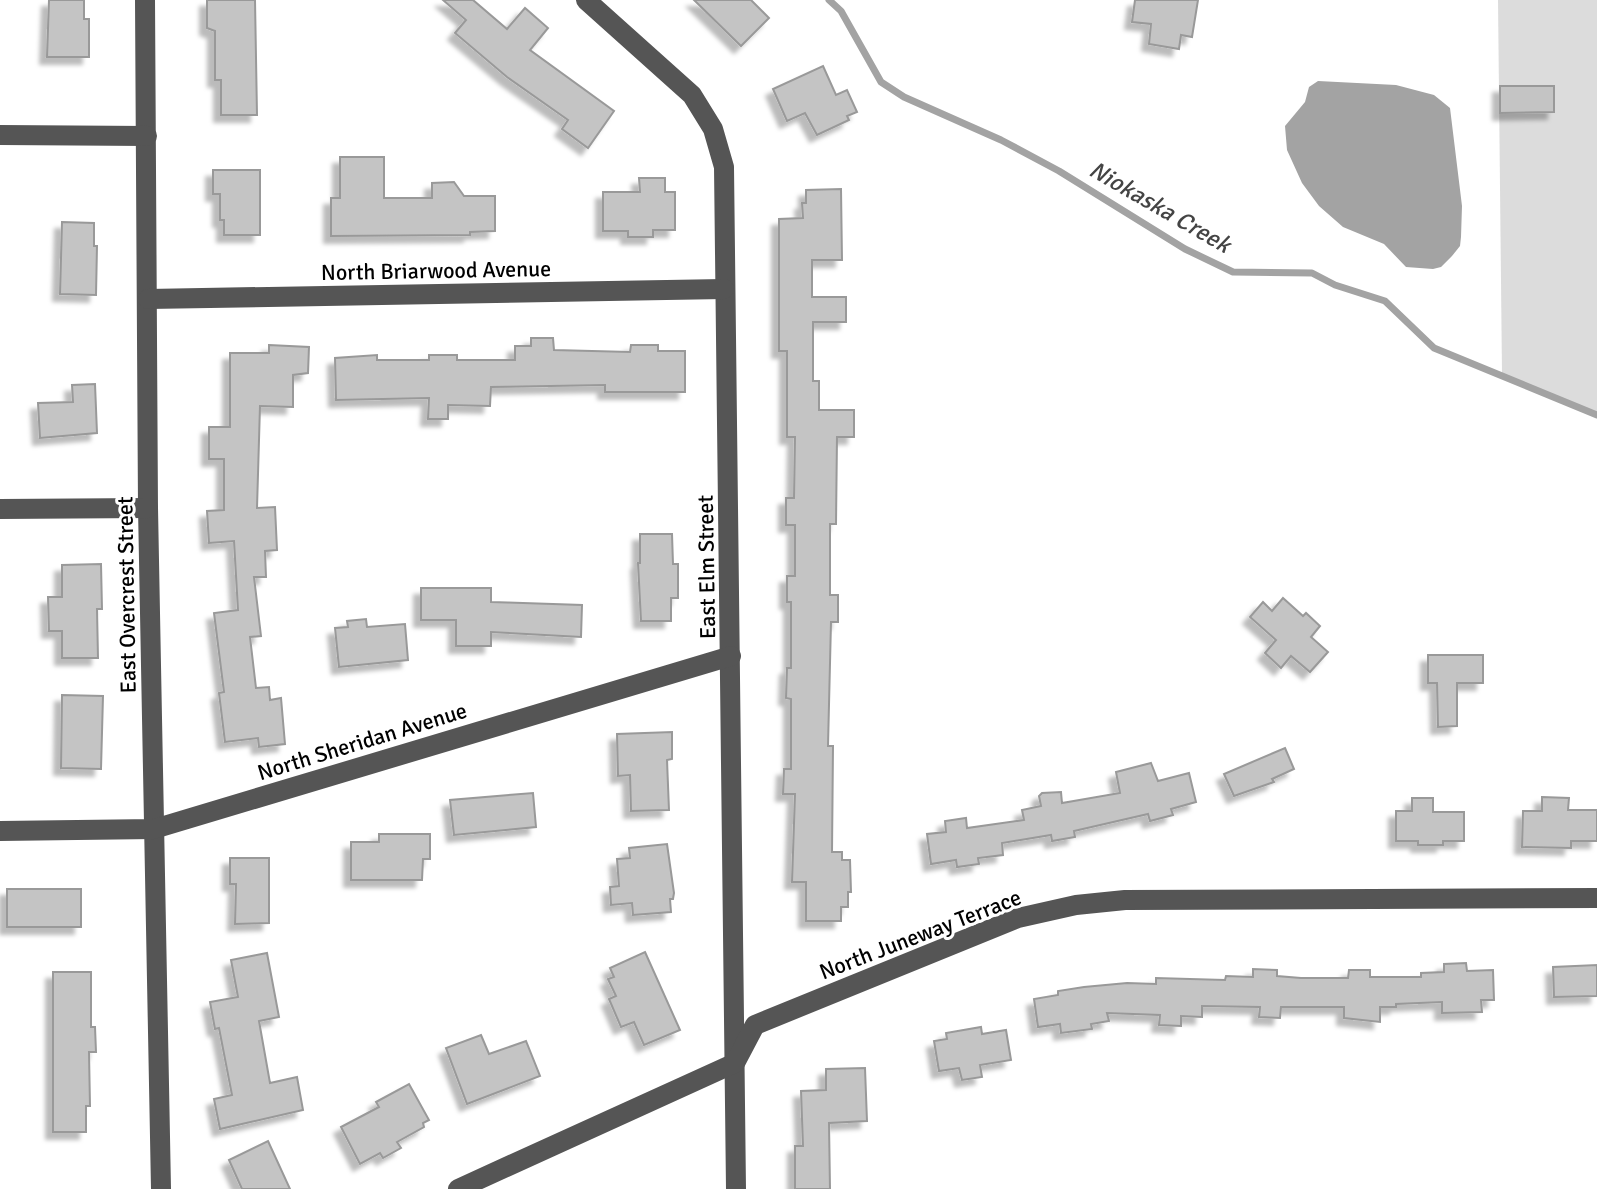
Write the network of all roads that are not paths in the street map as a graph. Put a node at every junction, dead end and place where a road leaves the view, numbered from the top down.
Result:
1 (145, 0) edge
2 (586, 0) edge
3 (0, 135) edge
4 (147, 136) junction
5 (724, 289) junction
6 (148, 299) junction
7 (148, 508) junction
8 (0, 509) edge
9 (731, 656) junction
10 (154, 829) junction
11 (0, 831) edge
12 (1597, 898) edge
13 (735, 1063) junction
14 (161, 1189) edge
15 (458, 1189) edge
16 (736, 1189) edge

1 - 4 street, East Overcrest Street
2 - 5 street, East Elm Street
3 - 4 street
4 - 6 street, East Overcrest Street
5 - 6 street, North Briarwood Avenue
5 - 9 street, East Elm Street
6 - 7 street, East Overcrest Street
7 - 8 street
7 - 10 street, East Overcrest Street
9 - 10 street, North Sheridan Avenue
9 - 13 street, East Elm Street
10 - 11 street, North Sheridan Avenue
10 - 14 street, East Overcrest Street
12 - 13 street, North Juneway Terrace
13 - 15 street
13 - 16 street, East Elm Street

